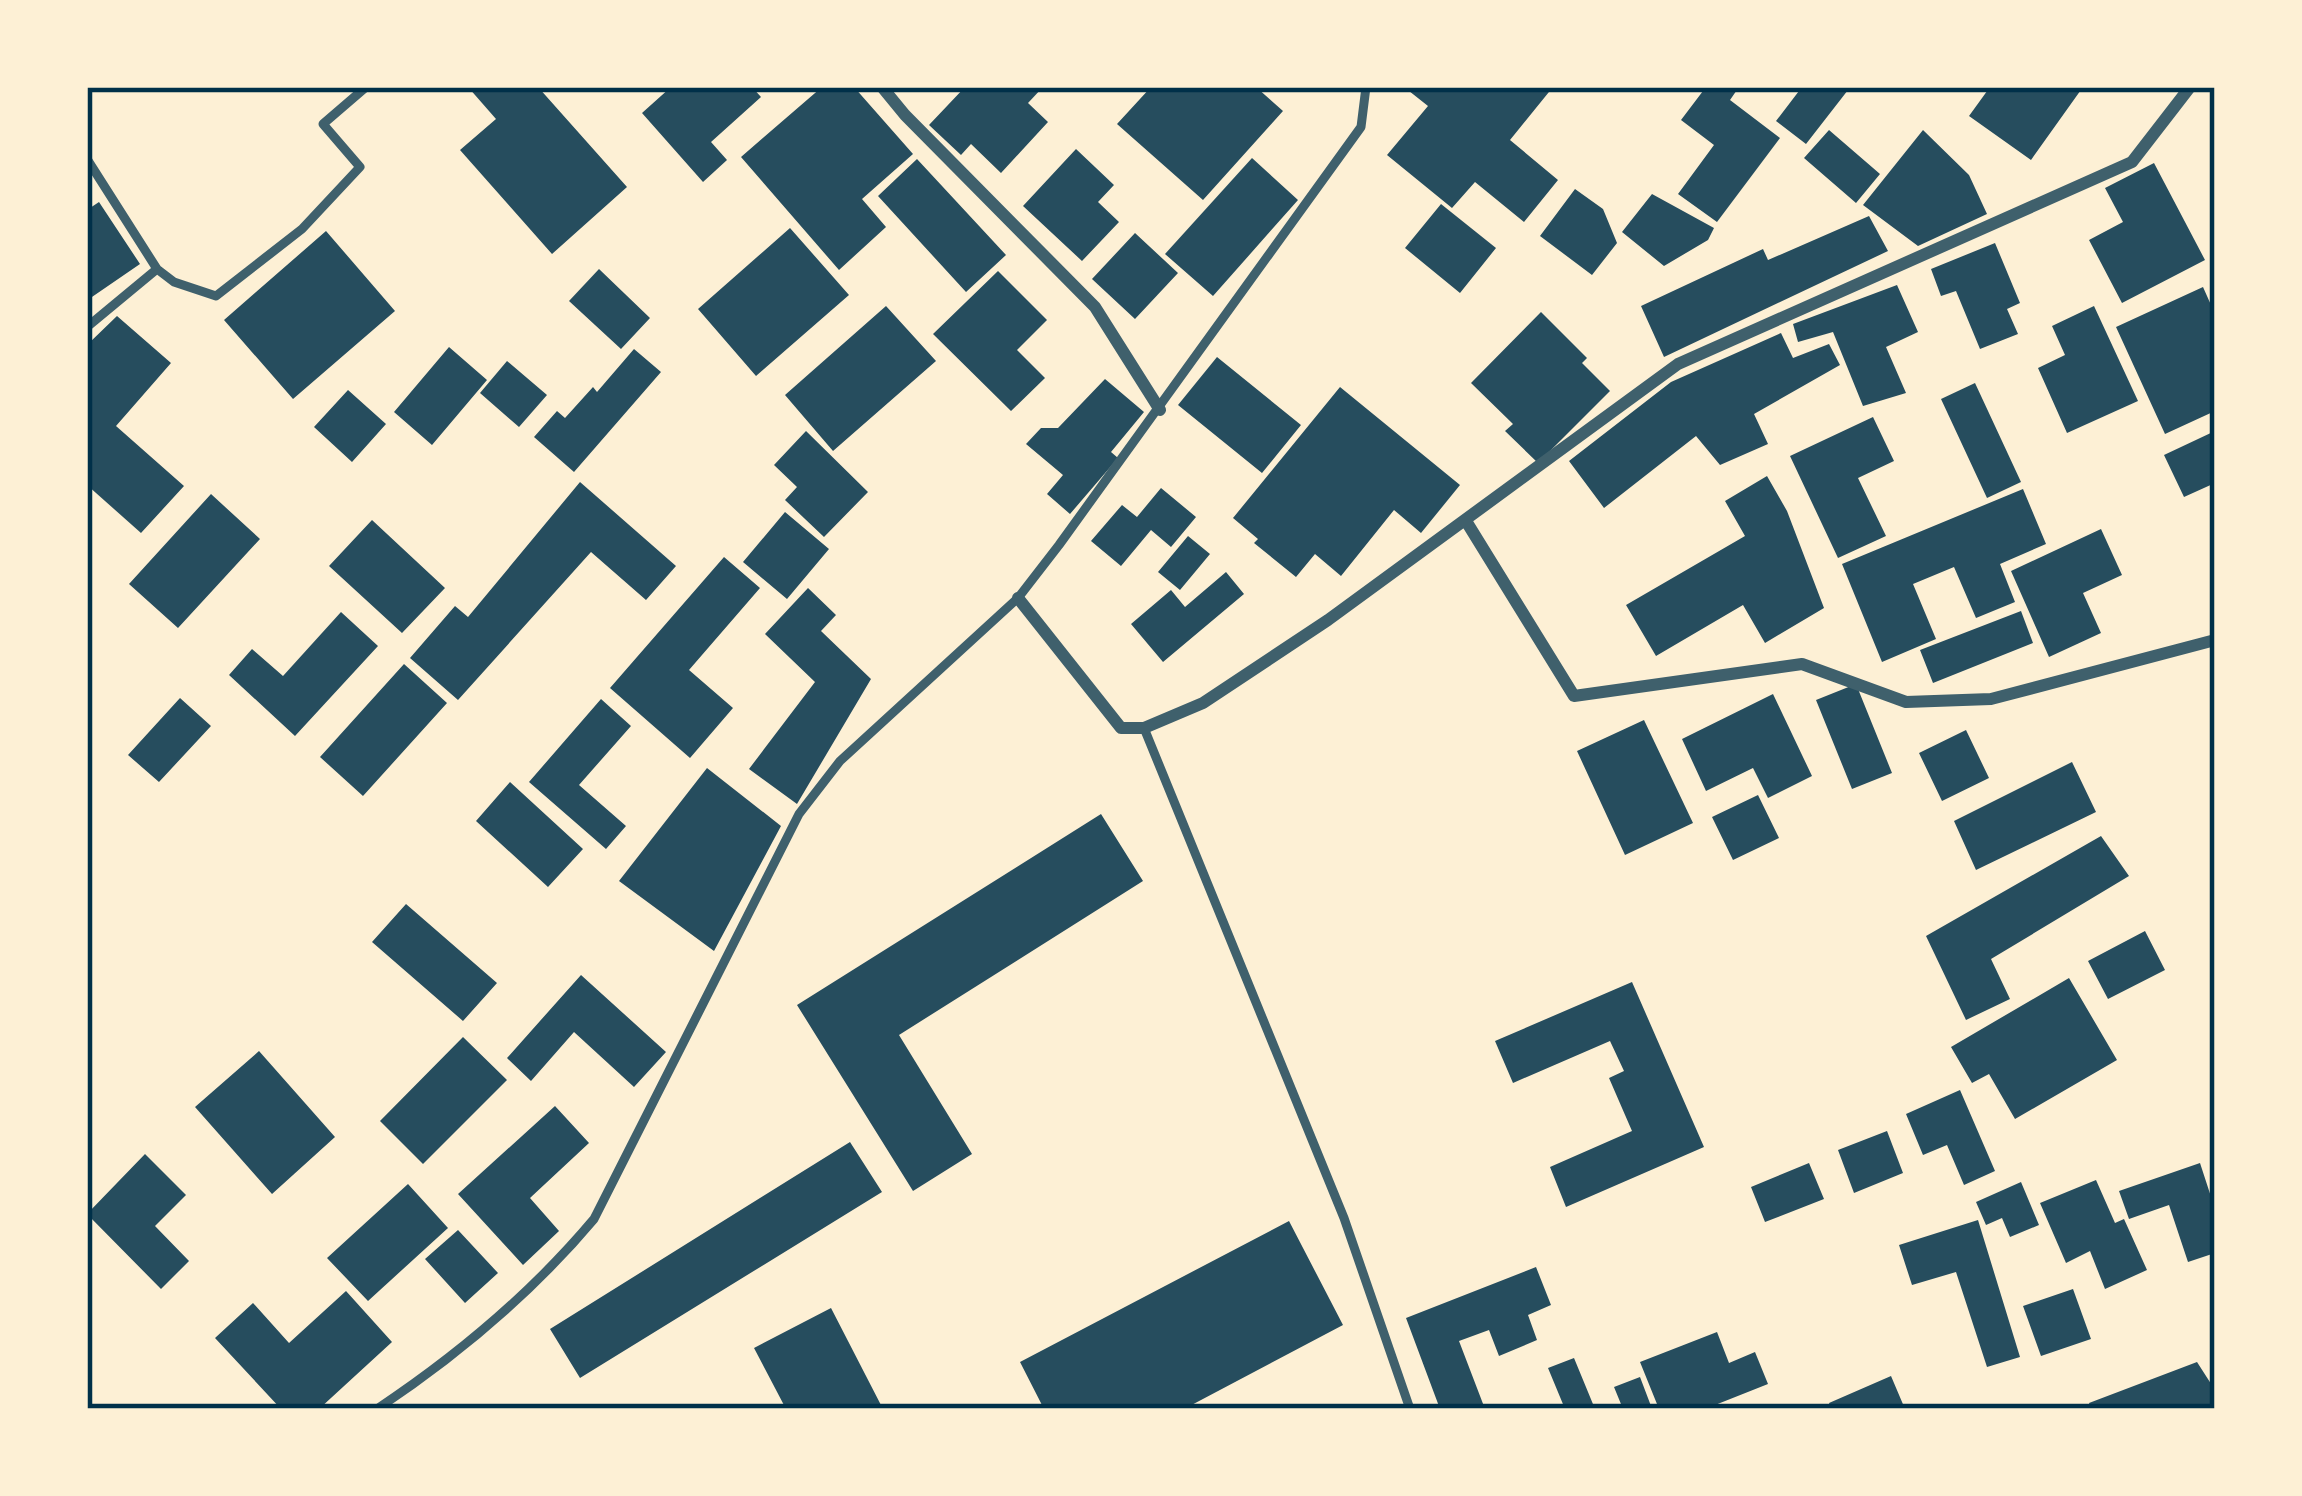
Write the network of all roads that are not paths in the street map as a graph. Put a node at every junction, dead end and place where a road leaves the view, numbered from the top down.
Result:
1 (366, 87) edge
2 (882, 87) edge
3 (1366, 87) edge
4 (2189, 87) edge
5 (87, 159) edge
6 (157, 269) junction
7 (87, 327) edge
8 (1160, 410) junction
9 (1466, 521) junction
10 (1018, 598) junction
11 (2215, 640) edge
12 (1144, 728) junction
13 (376, 1409) edge
14 (1410, 1409) edge

1 - 6 lane
2 - 8 street
3 - 8 lane
4 - 9 street
5 - 6 lane
6 - 7 lane
8 - 10 lane
9 - 11 street
9 - 12 street
10 - 12 street
10 - 13 lane
12 - 14 lane

